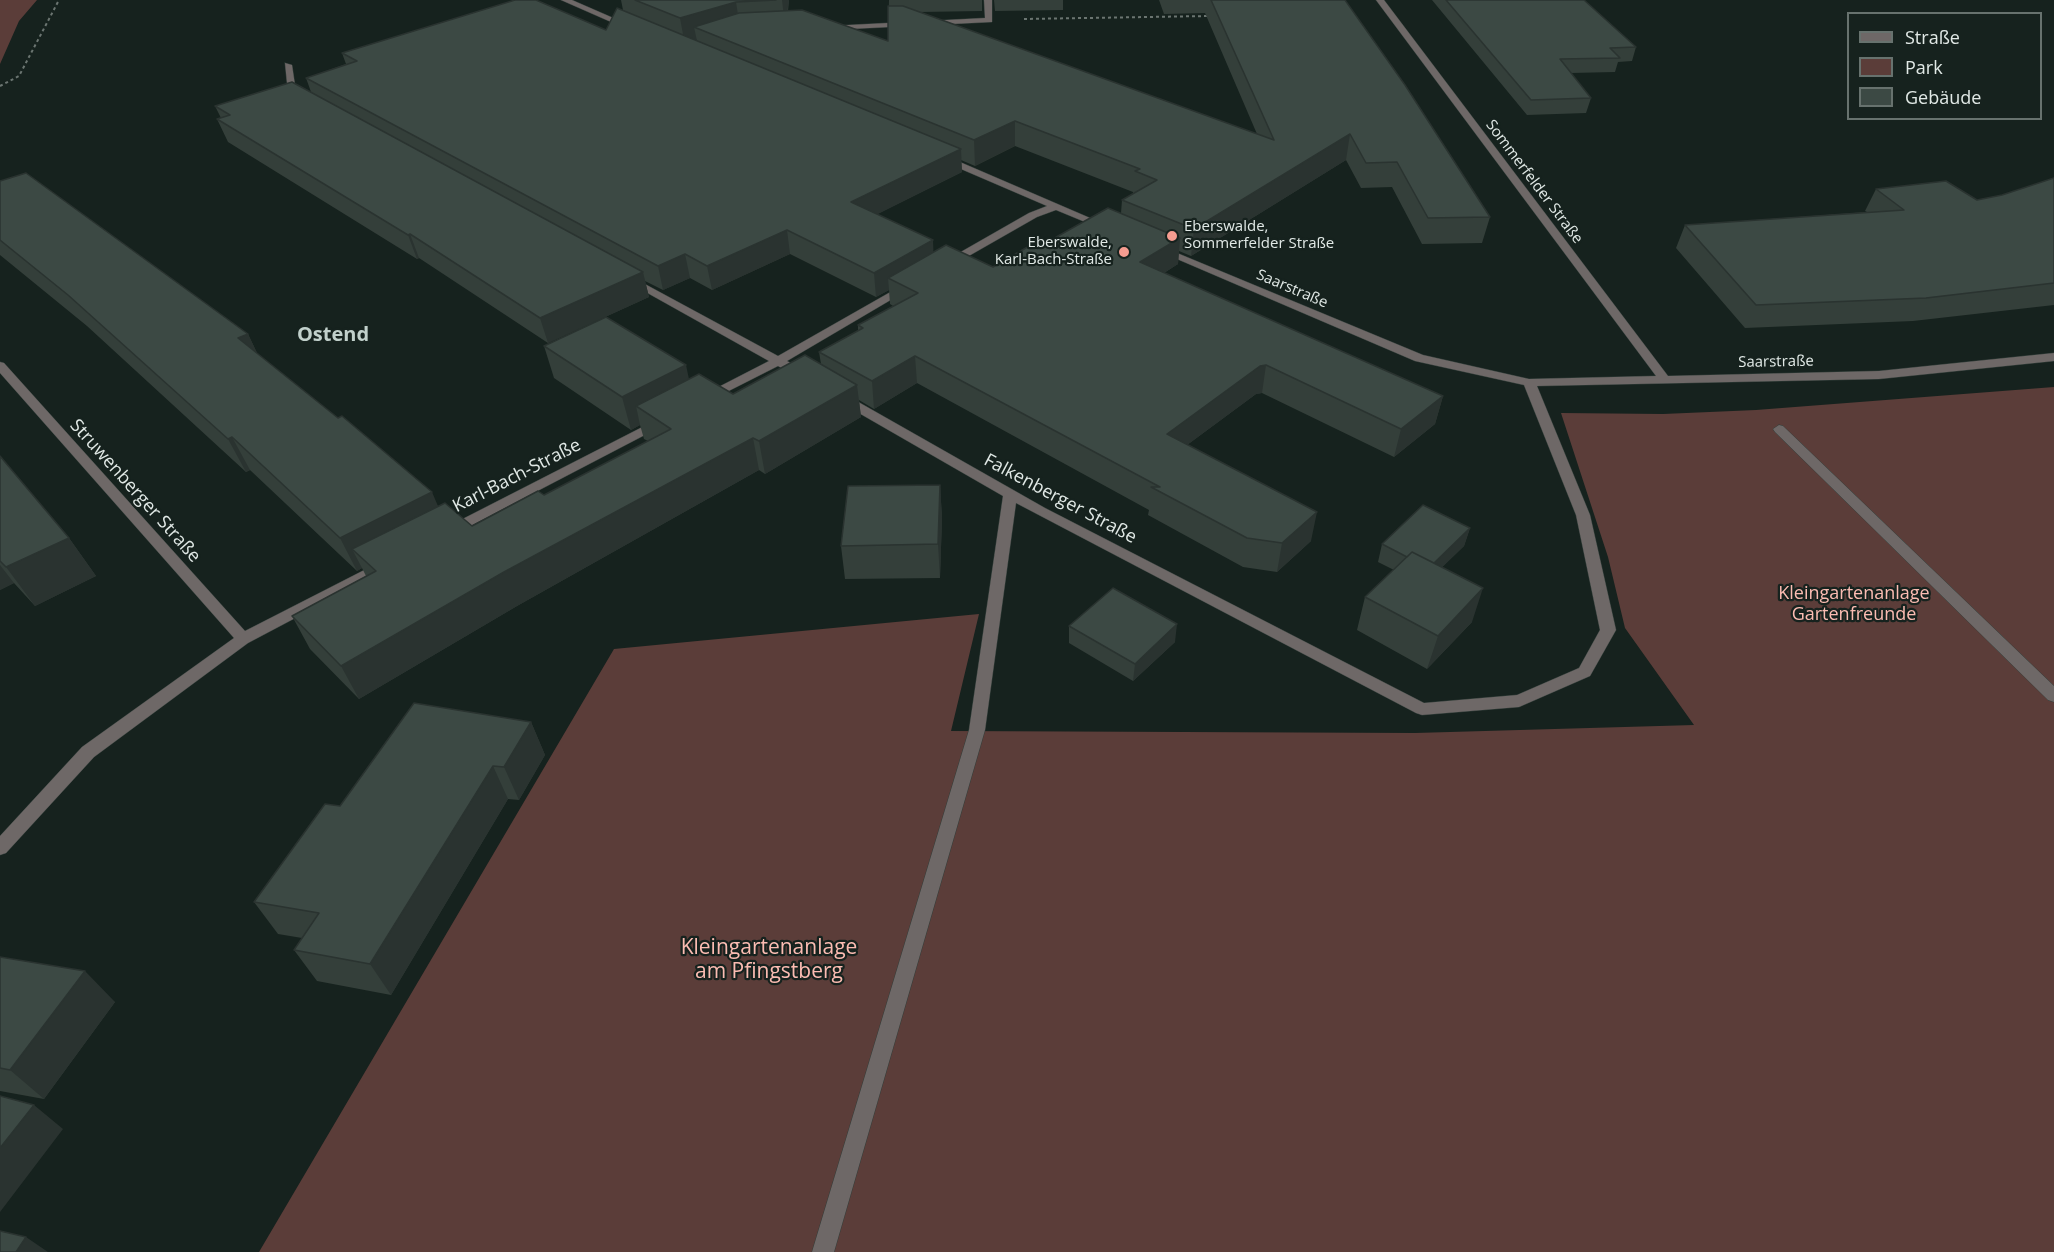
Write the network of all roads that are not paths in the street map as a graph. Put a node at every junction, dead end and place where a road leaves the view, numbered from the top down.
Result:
1 (565, 0) edge
2 (988, 0) edge
3 (1380, 0) edge
4 (824, 28) edge
5 (642, 32) edge
6 (288, 65) dead end
7 (312, 105) edge
8 (936, 155) edge
9 (1056, 206) junction
10 (1121, 234) edge
11 (1153, 247) edge
12 (941, 267) edge
13 (623, 275) edge
14 (921, 279) edge
15 (2054, 357) edge
16 (778, 361) junction
17 (0, 366) edge
18 (1665, 380) junction
19 (1529, 382) junction
20 (694, 404) edge
21 (673, 415) edge
22 (1779, 429) dead end
23 (1010, 495) junction
24 (442, 536) edge
25 (400, 557) edge
26 (243, 639) junction
27 (2054, 696) edge
28 (0, 848) edge
29 (822, 1252) edge

1 - 5 street
2 - 4 street
3 - 18 street, Sommerfelder Straße
6 - 7 street
8 - 9 street
9 - 10 street
9 - 12 street
11 - 19 street, Saarstraße
13 - 16 street, Falkenberger Straße
14 - 16 street
15 - 18 street, Saarstraße
16 - 20 street
16 - 23 street, Falkenberger Straße
17 - 26 street, Struwenberger Straße
18 - 19 street, Saarstraße
19 - 23 street, Falkenberger Straße
21 - 24 street, Karl-Bach-Straße
22 - 27 street
23 - 29 street
25 - 26 street
26 - 28 street

